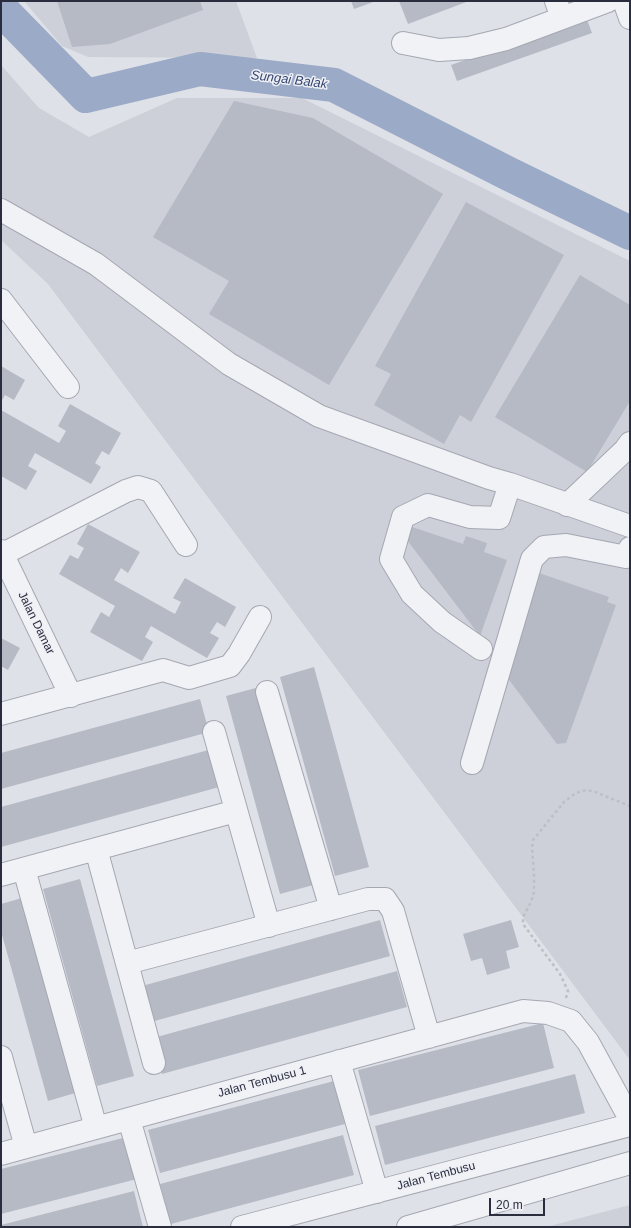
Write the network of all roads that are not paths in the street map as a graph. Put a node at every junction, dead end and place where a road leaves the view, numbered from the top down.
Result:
1 (608, 1) edge
2 (624, 1) edge
3 (559, 10) edge
4 (630, 18) edge
5 (403, 43) dead end
6 (1, 210) edge
7 (1, 300) edge
8 (68, 387) dead end
9 (630, 443) edge
10 (510, 484) junction
11 (567, 505) junction
12 (630, 526) edge
13 (186, 545) dead end
14 (630, 548) edge
15 (2, 553) edge
16 (260, 617) dead end
17 (481, 649) dead end
18 (267, 692) dead end
19 (71, 696) junction
20 (1, 714) edge
21 (214, 732) dead end
22 (472, 763) dead end
23 (236, 811) junction
24 (96, 849) junction
25 (24, 869) junction
26 (1, 875) edge
27 (331, 909) junction
28 (269, 926) junction
29 (127, 964) junction
30 (429, 1037) junction
31 (1, 1058) edge
32 (339, 1061) junction
33 (154, 1062) dead end
34 (129, 1119) junction
35 (630, 1120) edge
36 (630, 1125) edge
37 (96, 1128) junction
38 (26, 1147) junction
39 (1, 1154) edge
40 (630, 1163) edge
41 (377, 1192) junction
42 (160, 1227) edge
43 (242, 1227) edge
44 (408, 1227) edge

1 - 3 street
2 - 4 street
3 - 5 street
6 - 10 street
7 - 8 street
9 - 11 street
10 - 11 street
10 - 17 street
11 - 12 street
13 - 15 street
14 - 22 street
15 - 19 street, Jalan Damar
16 - 19 street
18 - 27 street
19 - 20 street
21 - 23 street
23 - 24 street
23 - 28 street
24 - 25 street
24 - 29 street
25 - 26 street
25 - 37 street
27 - 28 street
27 - 30 street
28 - 29 street
29 - 33 street
30 - 32 street, Jalan Tembusu 1
30 - 35 street, Jalan Tembusu 1
31 - 38 street
32 - 34 street, Jalan Tembusu 1
32 - 41 street
34 - 37 street, Jalan Tembusu 1
34 - 42 street
36 - 41 street, Jalan Tembusu
37 - 38 street, Jalan Tembusu 1
38 - 39 street, Jalan Tembusu 1
40 - 44 street
41 - 43 street, Jalan Tembusu

